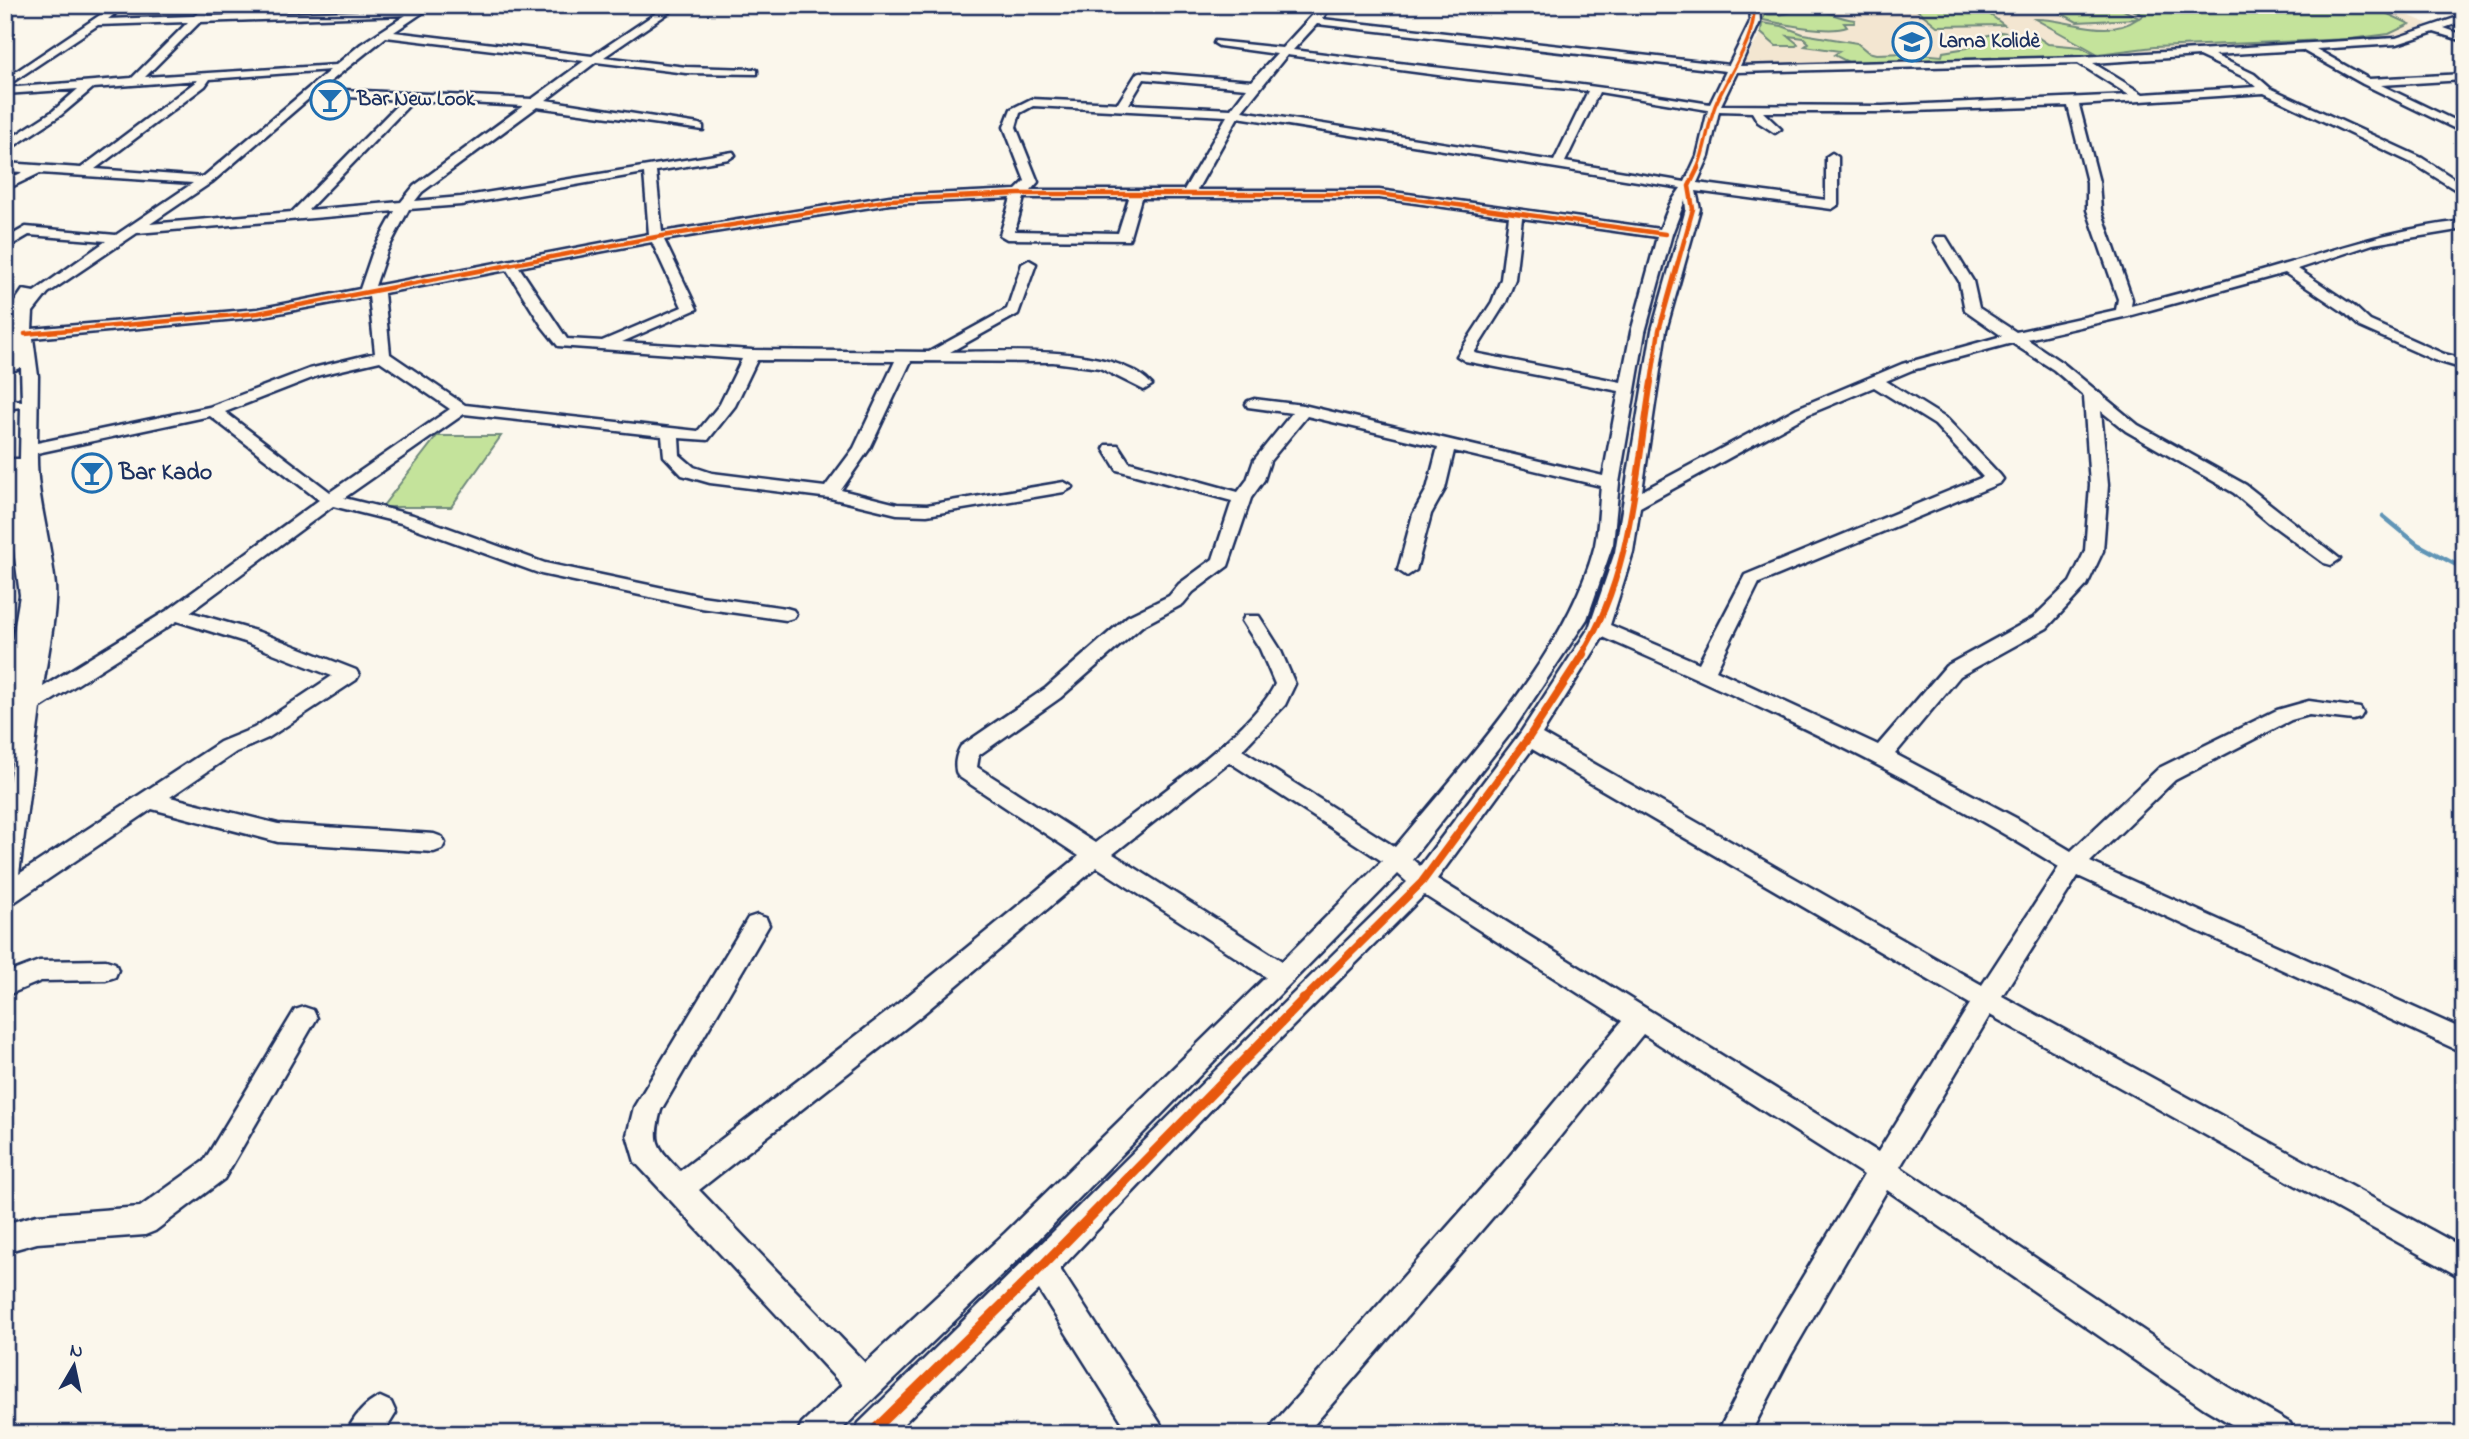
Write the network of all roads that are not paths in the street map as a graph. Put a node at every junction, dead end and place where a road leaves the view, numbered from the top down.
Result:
1 (82, 5) edge
2 (121, 5) edge
3 (216, 5) edge
4 (309, 5) edge
5 (675, 5) edge
6 (1327, 5) edge
7 (1754, 5) edge
8 (424, 9) edge
9 (294, 14) junction
10 (196, 18) junction
11 (2464, 18) edge
12 (1316, 21) junction
13 (97, 22) junction
14 (2435, 29) junction
15 (384, 34) junction
16 (2464, 38) edge
17 (1219, 43) dead end
18 (365, 46) junction
19 (2305, 47) junction
20 (1285, 51) junction
21 (2203, 53) junction
22 (594, 59) junction
23 (2081, 60) junction
24 (333, 67) junction
25 (1734, 69) junction
26 (752, 72) dead end
27 (207, 75) junction
28 (2464, 77) edge
29 (136, 80) junction
30 (2367, 82) junction
31 (5, 84) edge
32 (91, 84) junction
33 (1254, 85) junction
34 (1595, 88) junction
35 (2266, 90) junction
36 (5, 91) edge
37 (312, 92) junction
38 (412, 96) junction
39 (2139, 97) junction
40 (2072, 102) junction
41 (535, 103) junction
42 (1122, 106) junction
43 (1714, 107) junction
44 (1756, 109) junction
45 (1234, 113) junction
46 (699, 128) dead end
47 (1775, 129) dead end
48 (2464, 130) edge
49 (5, 148) edge
50 (729, 155) dead end
51 (1832, 157) dead end
52 (1558, 165) junction
53 (5, 167) edge
54 (39, 169) junction
55 (650, 169) junction
56 (84, 172) junction
57 (200, 180) junction
58 (5, 186) edge
59 (1689, 186) junction
60 (2464, 191) edge
61 (1189, 193) junction
62 (1019, 194) junction
63 (1136, 194) junction
64 (403, 206) junction
65 (1516, 213) junction
66 (295, 216) junction
67 (2464, 225) edge
68 (136, 230) junction
69 (1665, 234) junction
70 (656, 237) junction
71 (113, 238) junction
72 (1941, 240) dead end
73 (5, 245) edge
74 (1029, 264) dead end
75 (511, 265) junction
76 (2287, 268) junction
77 (371, 291) junction
78 (22, 299) junction
79 (5, 305) edge
80 (2123, 313) junction
81 (16, 328) edge
82 (2012, 338) junction
83 (604, 344) junction
84 (906, 354) junction
85 (752, 355) junction
86 (934, 355) junction
87 (383, 356) junction
88 (2464, 364) edge
89 (1875, 381) junction
90 (1144, 384) dead end
91 (1628, 388) junction
92 (2092, 394) junction
93 (11, 404) edge
94 (1254, 404) dead end
95 (461, 409) junction
96 (1303, 410) junction
97 (213, 411) junction
98 (670, 433) junction
99 (1447, 445) junction
100 (30, 449) junction
101 (1112, 449) dead end
102 (1610, 483) junction
103 (1065, 487) dead end
104 (830, 493) junction
105 (1242, 498) junction
106 (330, 500) junction
107 (1632, 504) junction
108 (12, 508) edge
109 (2331, 559) dead end
110 (1407, 570) dead end
111 (175, 614) junction
112 (786, 614) dead end
113 (1252, 621) dead end
114 (1599, 628) junction
115 (15, 630) edge
116 (1704, 673) junction
117 (32, 704) junction
118 (2353, 713) dead end
119 (7, 726) edge
120 (1529, 737) junction
121 (5, 750) edge
122 (1228, 751) junction
123 (1881, 756) junction
124 (150, 800) junction
125 (434, 843) dead end
126 (1097, 854) junction
127 (1398, 860) junction
128 (2073, 864) junction
129 (1422, 882) junction
130 (5, 895) edge
131 (757, 925) dead end
132 (106, 970) dead end
133 (1281, 976) junction
134 (5, 985) edge
135 (1986, 1000) junction
136 (304, 1018) dead end
137 (1640, 1019) junction
138 (2464, 1042) edge
139 (1883, 1171) junction
140 (678, 1189) junction
141 (5, 1238) edge
142 (2464, 1264) edge
143 (1041, 1267) junction
144 (864, 1385) junction
145 (813, 1434) edge
146 (870, 1434) edge
147 (1149, 1434) edge
148 (1285, 1434) edge
149 (1733, 1434) edge
150 (2279, 1434) edge

1 - 2 street
2 - 13 street
3 - 10 street
4 - 9 street
5 - 22 street
6 - 12 street
7 - 25 street
8 - 9 street
8 - 15 street
9 - 10 street
10 - 13 street
10 - 29 street
11 - 14 street
12 - 20 street
12 - 25 street
13 - 31 street
14 - 16 street
14 - 19 street
15 - 18 street
15 - 22 street
17 - 20 street
18 - 24 street
18 - 37 street
19 - 21 street
19 - 30 street
20 - 33 street
20 - 34 street
21 - 23 street
21 - 35 street
22 - 26 street
22 - 41 street
23 - 25 street
23 - 39 street
24 - 27 street
24 - 57 street
25 - 43 street
27 - 29 street
27 - 56 street
28 - 30 street
29 - 32 street
30 - 48 street
32 - 36 street
32 - 49 street
33 - 42 street
33 - 45 street
34 - 43 street
34 - 52 street
35 - 39 street
35 - 60 street
37 - 38 street
37 - 68 street
38 - 41 street
38 - 66 street
39 - 40 street
40 - 44 street
40 - 80 street
41 - 46 street
41 - 64 street
42 - 45 street
42 - 62 street
43 - 44 street
43 - 59 street
44 - 47 street
45 - 52 street
45 - 61 street
50 - 55 street
51 - 59 street
52 - 59 street
53 - 54 street
54 - 56 street
54 - 58 street
55 - 64 street
55 - 70 street
56 - 57 street
57 - 71 street
59 - 69 street
59 - 107 street
61 - 63 street
61 - 65 street
62 - 63 street
62 - 63 street
62 - 70 street
64 - 66 street
64 - 77 street
65 - 69 street
65 - 91 street
66 - 68 street
67 - 76 street
68 - 81 street
69 - 91 street
70 - 75 street
70 - 83 street
71 - 73 street
71 - 78 street
72 - 82 street
74 - 86 street
75 - 77 street
75 - 83 street
76 - 80 street
76 - 88 street
77 - 81 street
77 - 87 street
78 - 79 street
78 - 81 street
80 - 82 street
81 - 93 street
81 - 100 street
82 - 89 street
82 - 92 street
83 - 85 street
84 - 85 street
84 - 86 street
84 - 104 street
85 - 98 street
86 - 90 street
87 - 95 street
87 - 97 street
89 - 107 street
89 - 116 street
91 - 102 street
92 - 109 street
92 - 123 street
93 - 108 street
94 - 96 street
95 - 98 street
95 - 106 street
96 - 99 street
96 - 105 street
97 - 100 street
97 - 106 street
98 - 104 street
99 - 102 street
99 - 110 street
100 - 117 street
101 - 105 street
102 - 127 street
103 - 104 street
105 - 126 street
106 - 111 street
106 - 112 street
107 - 114 street
108 - 115 street
111 - 117 street
111 - 124 street
113 - 122 street
114 - 116 street
114 - 120 street
115 - 119 street
116 - 123 street
117 - 130 street
118 - 128 street
119 - 121 street
120 - 129 street
120 - 135 street
122 - 126 street
122 - 127 street
123 - 128 street
124 - 125 street
124 - 130 street
126 - 133 street
126 - 140 street
127 - 129 street
127 - 133 street
128 - 135 street
128 - 138 street
129 - 137 street
129 - 143 street
131 - 140 street
132 - 134 street
133 - 144 street
135 - 139 street
135 - 142 street
136 - 141 street
137 - 139 street
137 - 148 street
139 - 149 street
139 - 150 street
140 - 144 street
143 - 146 street
143 - 147 street
144 - 145 street

